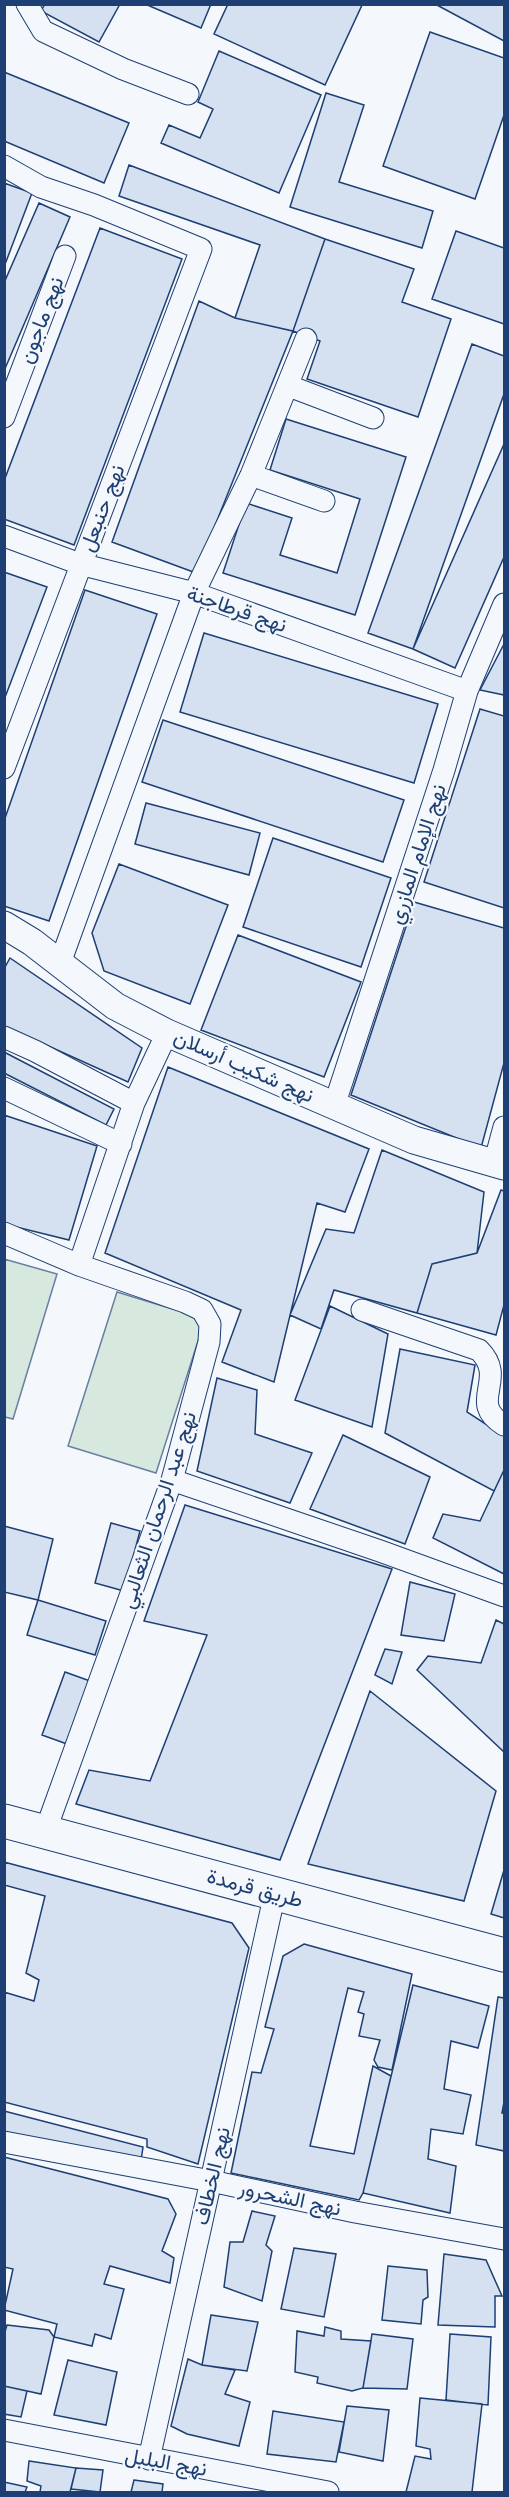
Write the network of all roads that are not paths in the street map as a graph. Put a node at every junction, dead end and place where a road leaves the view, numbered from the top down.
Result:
1 (27, 4) edge
2 (188, 94) dead end
3 (4, 166) edge
4 (65, 256) dead end
5 (306, 339) dead end
6 (289, 386) junction
7 (4, 417) edge
8 (373, 418) dead end
9 (251, 475) junction
10 (324, 501) dead end
11 (4, 536) edge
12 (80, 564) junction
13 (194, 593) junction
14 (504, 604) edge
15 (467, 691) junction
16 (4, 768) edge
17 (4, 925) edge
18 (60, 963) junction
19 (167, 1033) junction
20 (4, 1037) edge
21 (4, 1088) edge
22 (134, 1103) junction
23 (334, 1106) junction
24 (504, 1127) edge
25 (121, 1144) junction
26 (499, 1165) edge
27 (4, 1233) edge
28 (79, 1265) junction
29 (362, 1310) dead end
30 (504, 1425) edge
31 (172, 1480) junction
32 (504, 1596) edge
33 (4, 1821) edge
34 (45, 1832) junction
35 (275, 1893) junction
36 (504, 1955) edge
37 (4, 2142) edge
38 (211, 2181) junction
39 (504, 2239) edge
40 (4, 2430) edge
41 (148, 2459) junction
42 (328, 2493) edge

1 - 2 street
3 - 12 street, نهج حنبعل
4 - 7 street, نهج ماجون
5 - 6 street
6 - 8 street
6 - 9 street
9 - 10 street
9 - 13 street
11 - 12 street, نهج قرطاجنة
12 - 13 street, نهج قرطاجنة
12 - 16 street, نهج حنبعل
13 - 15 street, نهج قرطاجنة
13 - 18 street
14 - 15 street, نهج الإمام المازري
15 - 23 street, نهج الإمام المازري
17 - 18 street, نهج شكيب أرسلان
18 - 19 street, نهج شكيب أرسلان
19 - 22 street
19 - 23 street, نهج شكيب أرسلان
20 - 22 street
21 - 25 street
22 - 25 street
23 - 26 street, نهج شكيب أرسلان
24 - 26 street
25 - 28 street
27 - 28 street, نهج عبد الرحمان الثعالبي
28 - 31 street, نهج عبد الرحمان الثعالبي
29 - 30 street
31 - 32 street
31 - 34 street, نهج عبد الرحمان الثعالبي
33 - 34 main road, طريق قرمدة
34 - 35 main road, طريق قرمدة
35 - 36 main road, طريق قرمدة
35 - 38 street, نهج الخطاف
37 - 38 street, نهج الشحرور
38 - 39 street, نهج الشحرور
38 - 41 street, نهج الخطاف
40 - 41 street, نهج البلبل
41 - 42 street, نهج البلبل

